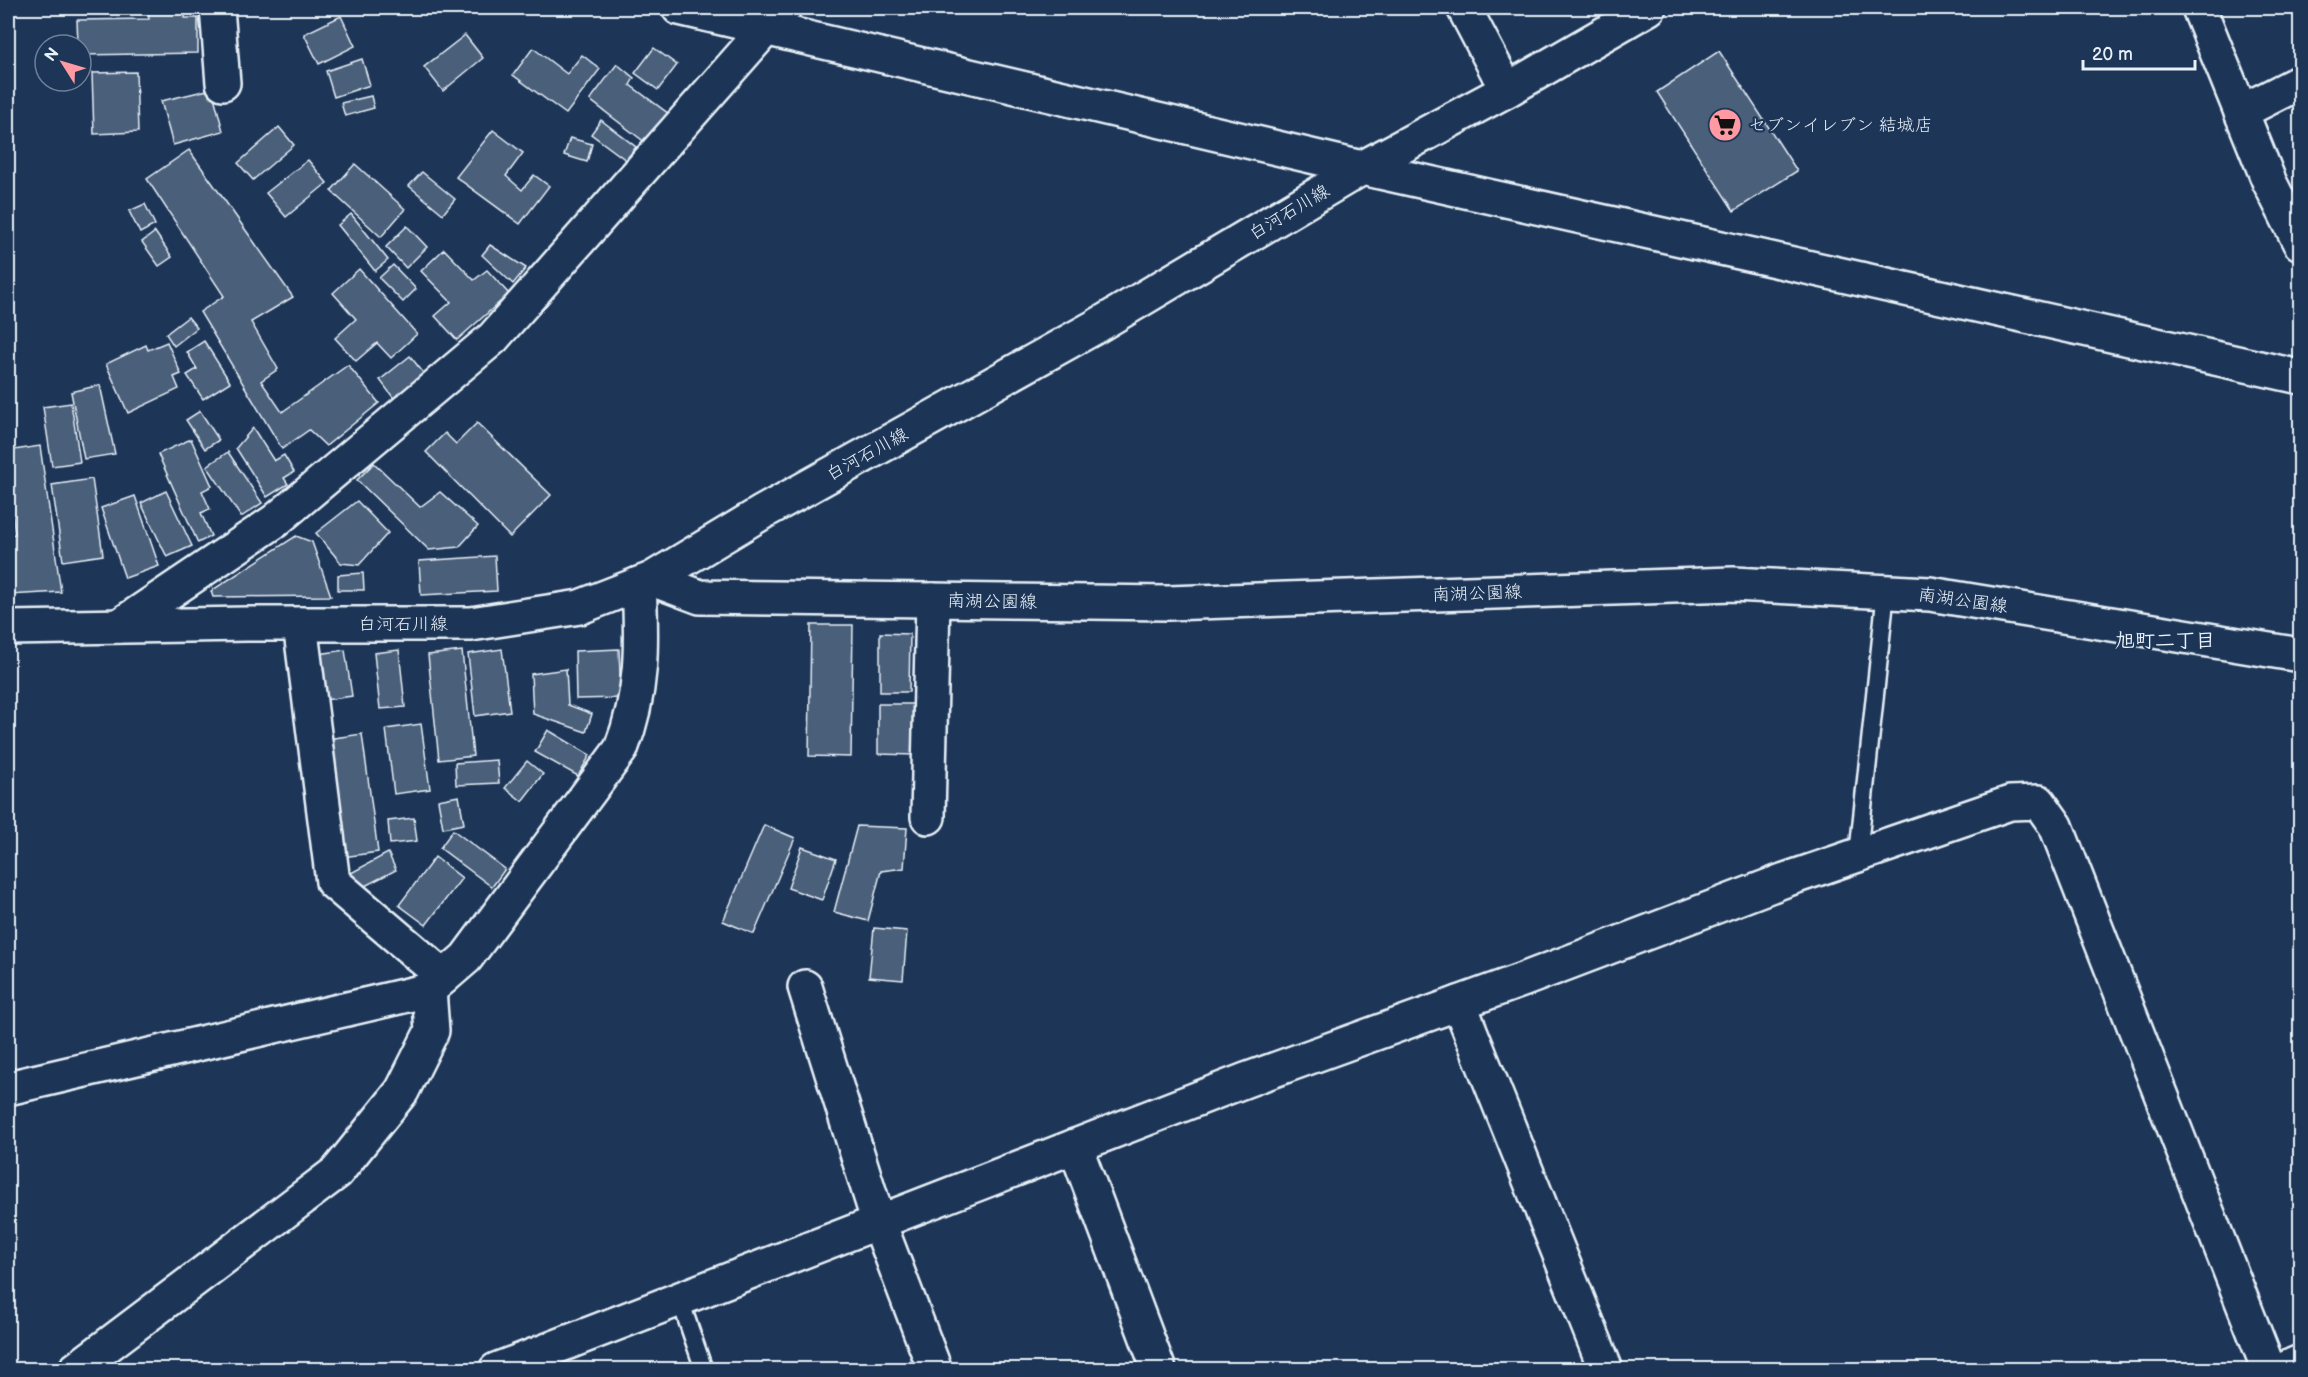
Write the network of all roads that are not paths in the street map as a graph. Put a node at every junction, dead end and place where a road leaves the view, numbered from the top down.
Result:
1 (217, 8) edge
2 (679, 8) edge
3 (1464, 8) edge
4 (1648, 8) edge
5 (2199, 8) edge
6 (776, 17) edge
7 (2301, 82) edge
8 (223, 83) dead end
9 (1508, 90) junction
10 (2241, 112) junction
11 (1362, 168) junction
12 (2291, 206) edge
13 (2301, 243) edge
14 (2301, 377) edge
15 (645, 582) junction
16 (1886, 591) junction
17 (933, 600) junction
18 (300, 624) junction
19 (119, 626) junction
20 (8, 628) edge
21 (2301, 655) edge
22 (928, 817) dead end
23 (1858, 855) junction
24 (437, 984) junction
25 (805, 987) dead end
26 (1459, 1003) junction
27 (8, 1089) edge
28 (1075, 1146) junction
29 (879, 1223) junction
30 (680, 1300) junction
31 (2301, 1362) edge
32 (75, 1370) edge
33 (496, 1370) edge
34 (704, 1370) edge
35 (935, 1370) edge
36 (1159, 1370) edge
37 (1606, 1370) edge
38 (2270, 1370) edge
39 (2282, 1370) edge

1 - 8 street
2 - 6 street
3 - 9 street
4 - 9 street, 白河石川線
5 - 10 street
6 - 11 street
6 - 19 street
7 - 10 street
9 - 11 street, 白河石川線
10 - 12 street
11 - 14 street
11 - 15 street, 白河石川線
12 - 13 street
15 - 17 street, 南湖公園線
15 - 18 street, 白河石川線
15 - 24 street
16 - 17 street, 南湖公園線
16 - 21 street, 南湖公園線
16 - 23 lane
17 - 22 street
18 - 19 street, 白河石川線
18 - 24 street
19 - 20 street, 白河石川線
23 - 26 street
23 - 38 street
24 - 27 street
24 - 32 street
25 - 29 street
26 - 28 street
26 - 37 street
28 - 29 street
28 - 36 street
29 - 30 street
29 - 35 street
30 - 33 street
30 - 34 lane
31 - 39 street

